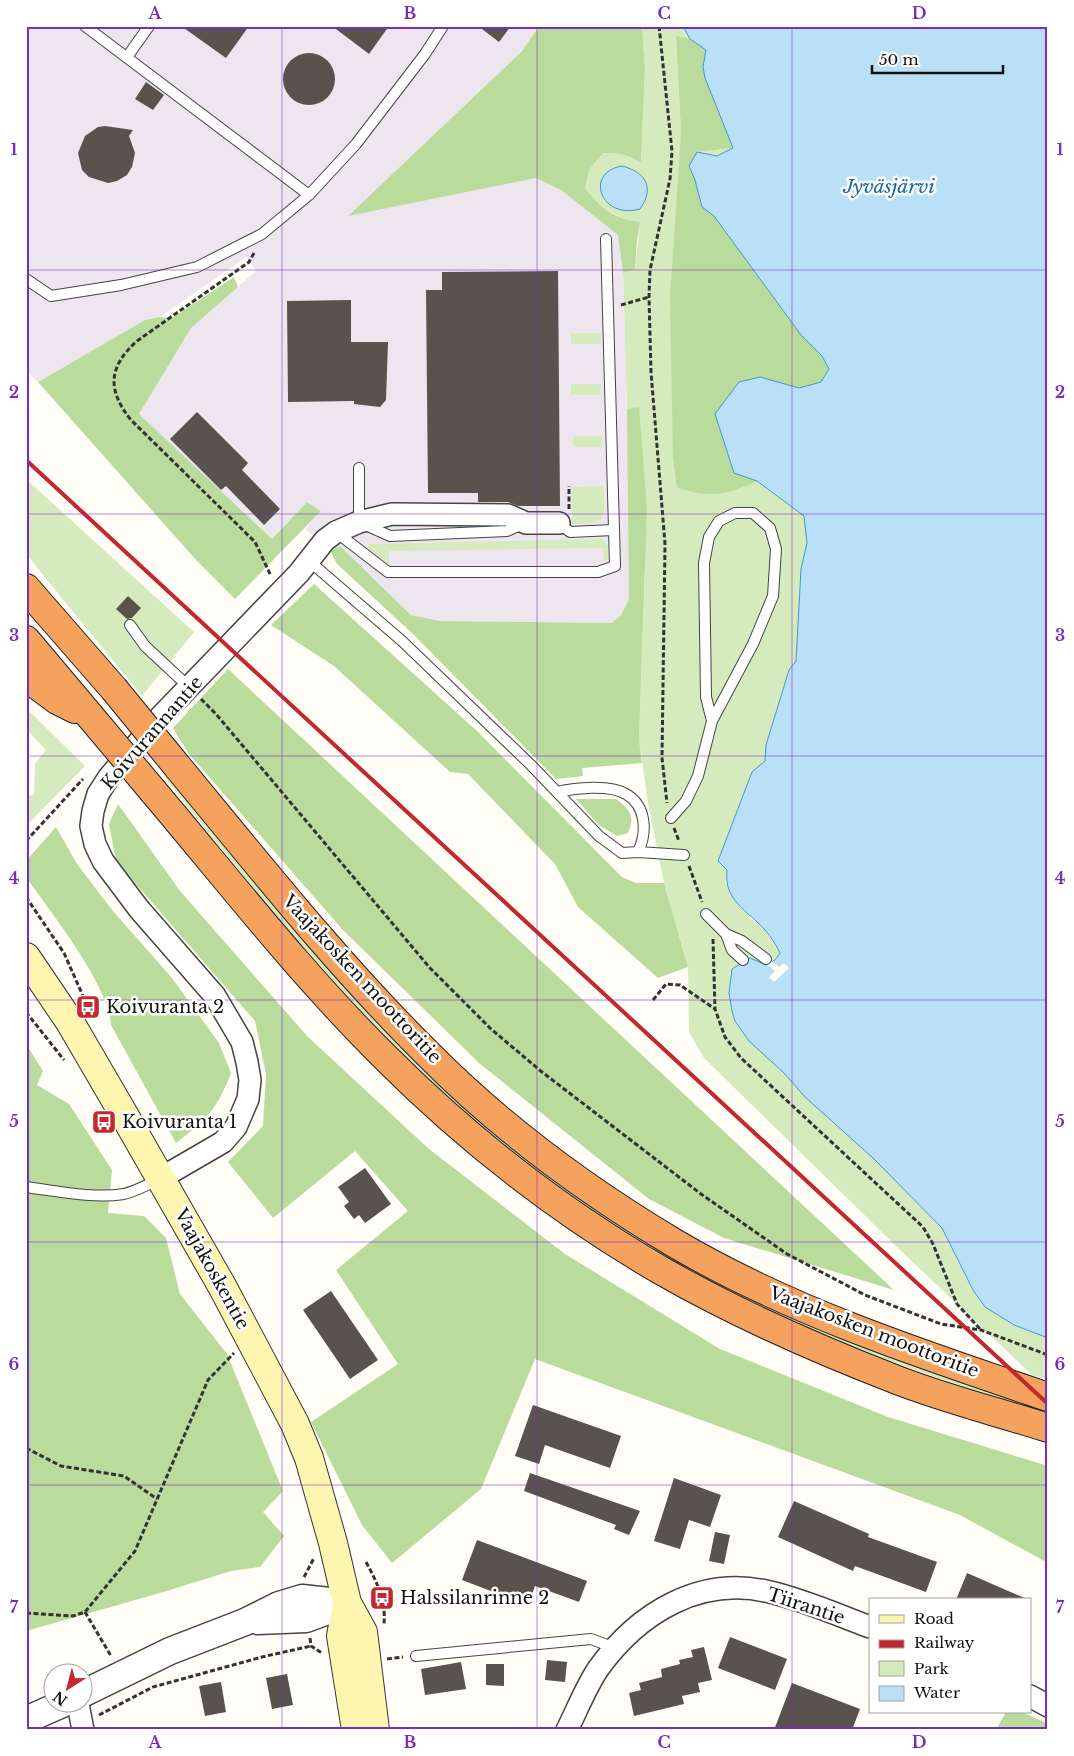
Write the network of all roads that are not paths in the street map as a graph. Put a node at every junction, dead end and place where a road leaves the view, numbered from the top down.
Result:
1 (85, 26) edge
2 (149, 26) edge
3 (443, 26) edge
4 (127, 57) junction
5 (309, 195) junction
6 (606, 239) dead end
7 (26, 279) edge
8 (360, 468) dead end
9 (359, 522) junction
10 (559, 524) joint
11 (613, 530) junction
12 (336, 532) junction
13 (308, 560) junction
14 (26, 588) edge
15 (130, 625) dead end
16 (26, 640) edge
17 (26, 677) edge
18 (190, 688) junction
19 (90, 716) junction
20 (712, 721) junction
21 (557, 792) junction
22 (670, 818) road end
23 (638, 852) junction
24 (684, 855) road end
25 (706, 914) road end
26 (726, 934) junction
27 (26, 957) edge
28 (766, 959) dead end
29 (742, 960) dead end
30 (161, 1178) junction
31 (26, 1187) edge
32 (1048, 1397) edge
33 (1048, 1428) edge
34 (347, 1603) junction
35 (869, 1627) edge
36 (615, 1648) junction
37 (416, 1656) road end
38 (92, 1689) edge
39 (1032, 1697) edge
40 (1048, 1706) edge
41 (42, 1713) edge
42 (26, 1720) edge
43 (356, 1730) edge
44 (375, 1730) edge
45 (567, 1730) edge

1 - 4 lane
2 - 4 lane
3 - 5 lane
4 - 5 lane
5 - 7 lane
6 - 11 lane
8 - 9 lane
9 - 10 street, Koivurannantie
9 - 12 street, Koivurannantie
10 - 11 lane
11 - 12 lane
12 - 13 street, Koivurannantie
13 - 18 street, Koivurannantie
13 - 21 lane
14 - 32 highway, Vaajakosken moottoritie, bridge
15 - 18 lane
16 - 19 highway, Vaajakosken moottoritie
17 - 19 highway
18 - 30 street, Koivurannantie
19 - 33 highway, Vaajakosken moottoritie, bridge
20 - 20 lane
20 - 22 lane
21 - 23 lane
21 - 23 lane
23 - 24 lane
25 - 26 lane
26 - 28 lane
26 - 29 lane
27 - 30 main road, Vaajakoskentie
30 - 31 lane
30 - 34 main road, Vaajakoskentie
34 - 38 street
34 - 43 main road, Vaajakoskentie
34 - 44 main road, Vaajakoskentie
35 - 36 street, Tiirantie
36 - 37 lane
36 - 45 street, Tiirantie
39 - 40 street
41 - 42 street

